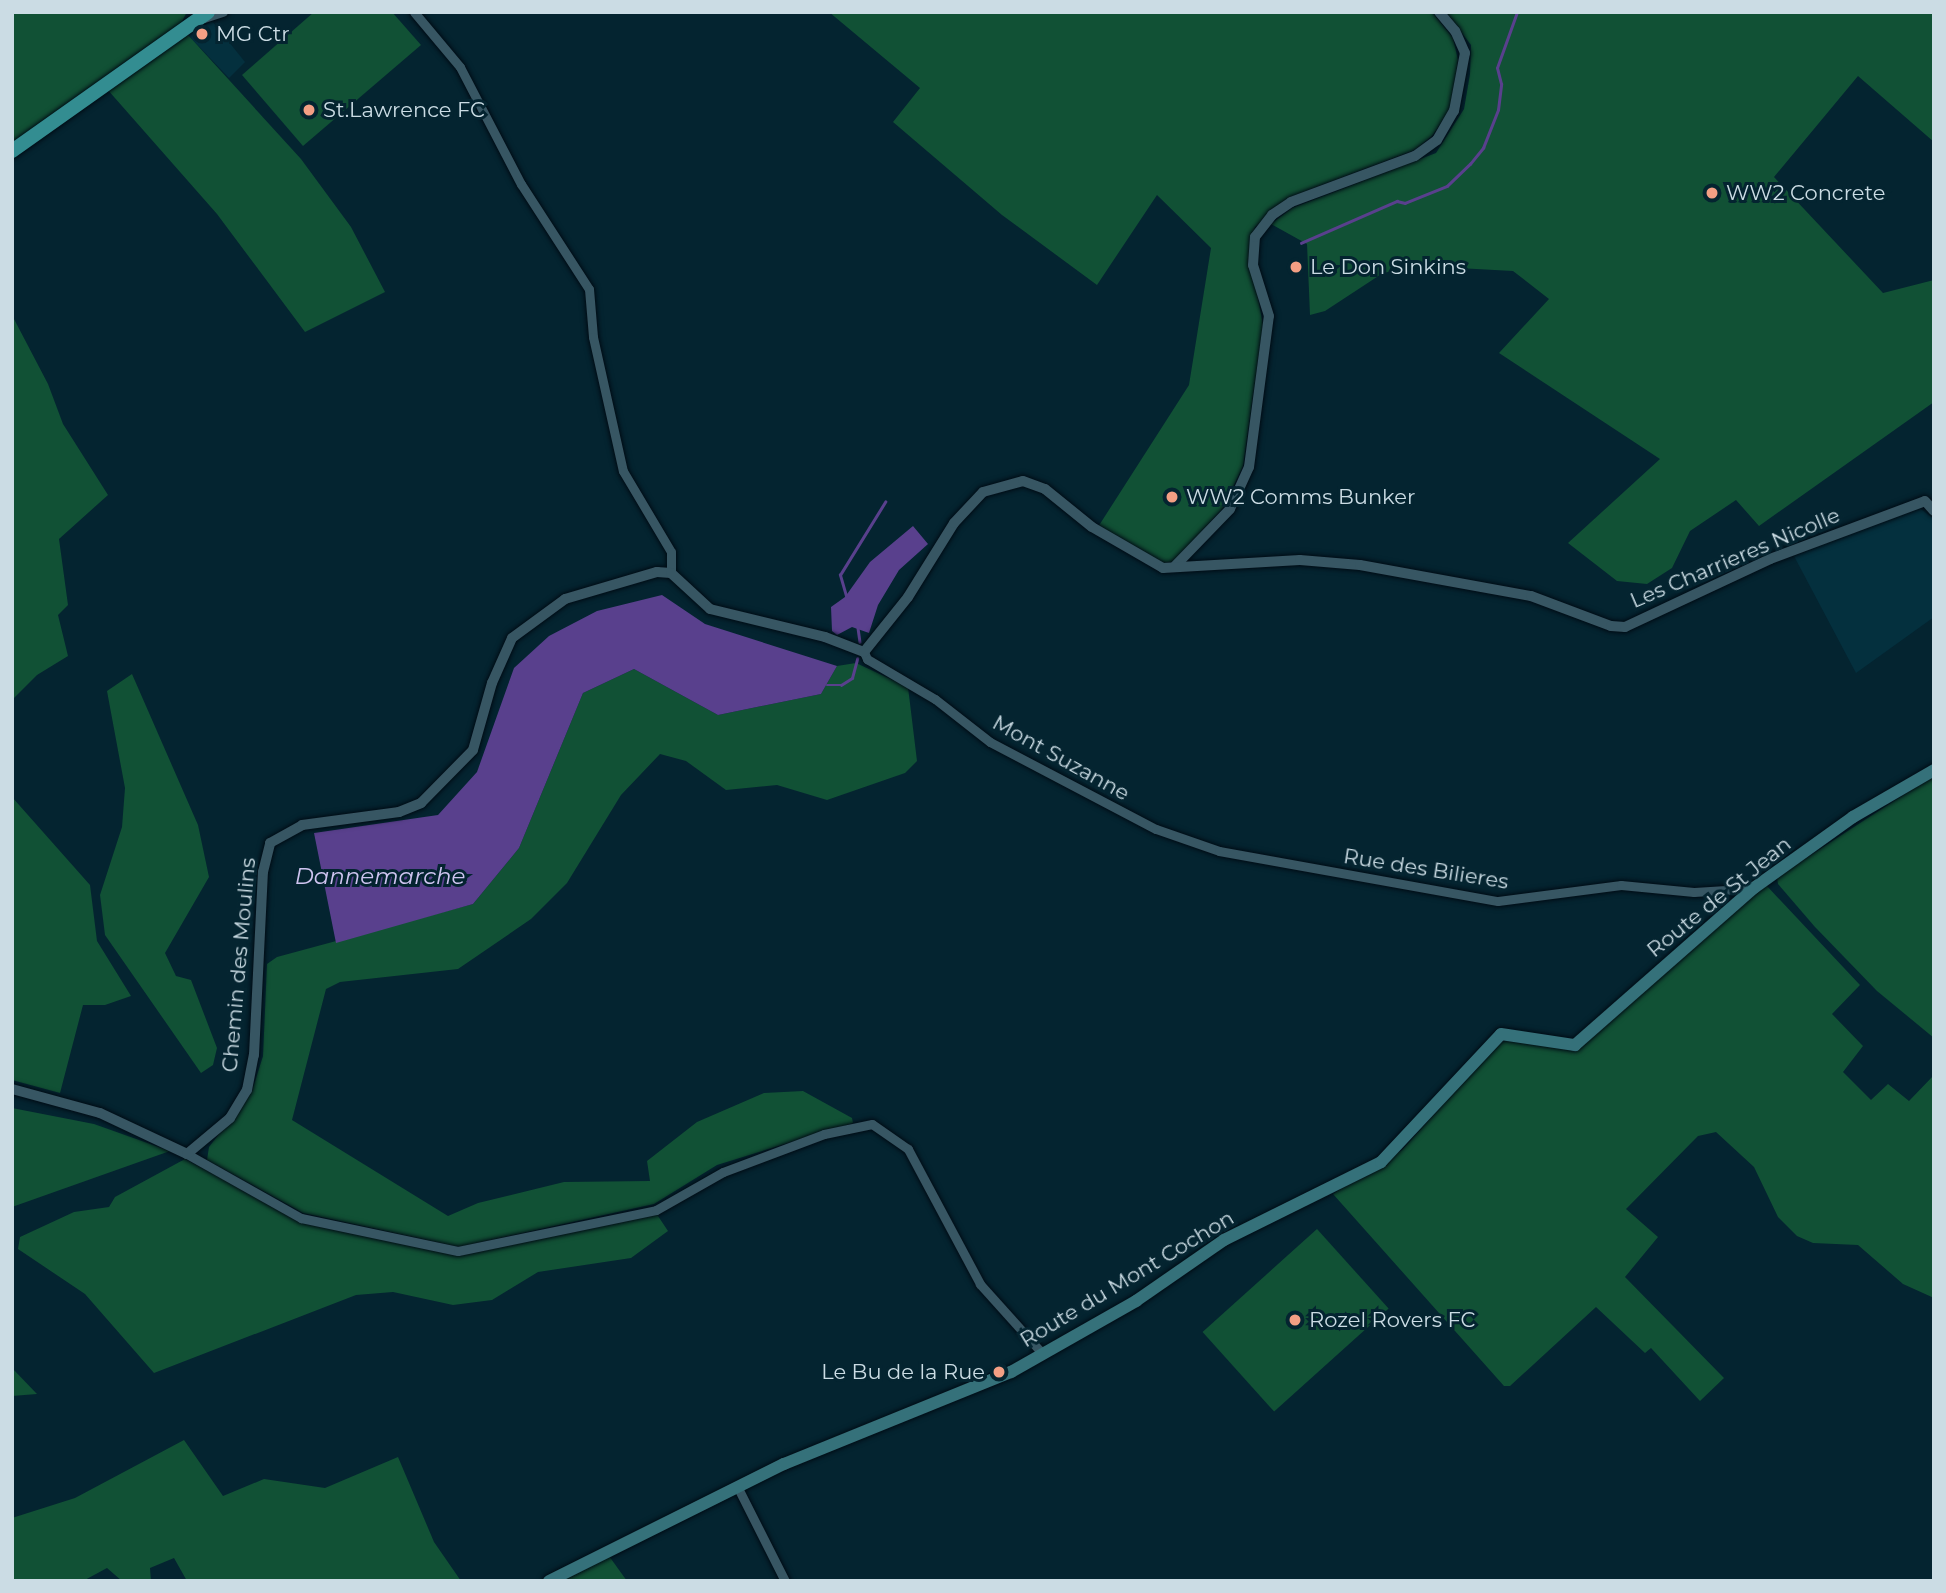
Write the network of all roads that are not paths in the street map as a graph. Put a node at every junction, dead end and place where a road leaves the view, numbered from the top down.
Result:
1 (223, 12) edge
2 (414, 12) edge
3 (1439, 12) edge
4 (205, 15) edge
5 (12, 150) edge
6 (1934, 511) edge
7 (1175, 566) junction
8 (671, 573) junction
9 (864, 652) junction
10 (1934, 770) edge
11 (1219, 851) joint
12 (1754, 888) junction
13 (1575, 1045) joint
14 (12, 1089) edge
15 (187, 1154) junction
16 (1042, 1353) junction
17 (737, 1486) junction
18 (549, 1581) edge
19 (785, 1581) edge

1 - 4 street
2 - 8 street
3 - 7 street
4 - 5 main road
6 - 7 street, Les Charrieres Nicolle
7 - 9 street
8 - 9 street
8 - 15 street, Chemin des Moulins
9 - 11 street, Mont Suzanne
10 - 12 main road, Route de St Jean
11 - 12 street, Rue des Bilieres
12 - 13 main road, Route de St Jean
13 - 16 main road, Route du Mont Cochon
14 - 15 street
15 - 16 street
16 - 17 main road, Route du Mont Cochon
17 - 18 main road, Route du Mont Cochon
17 - 19 street

